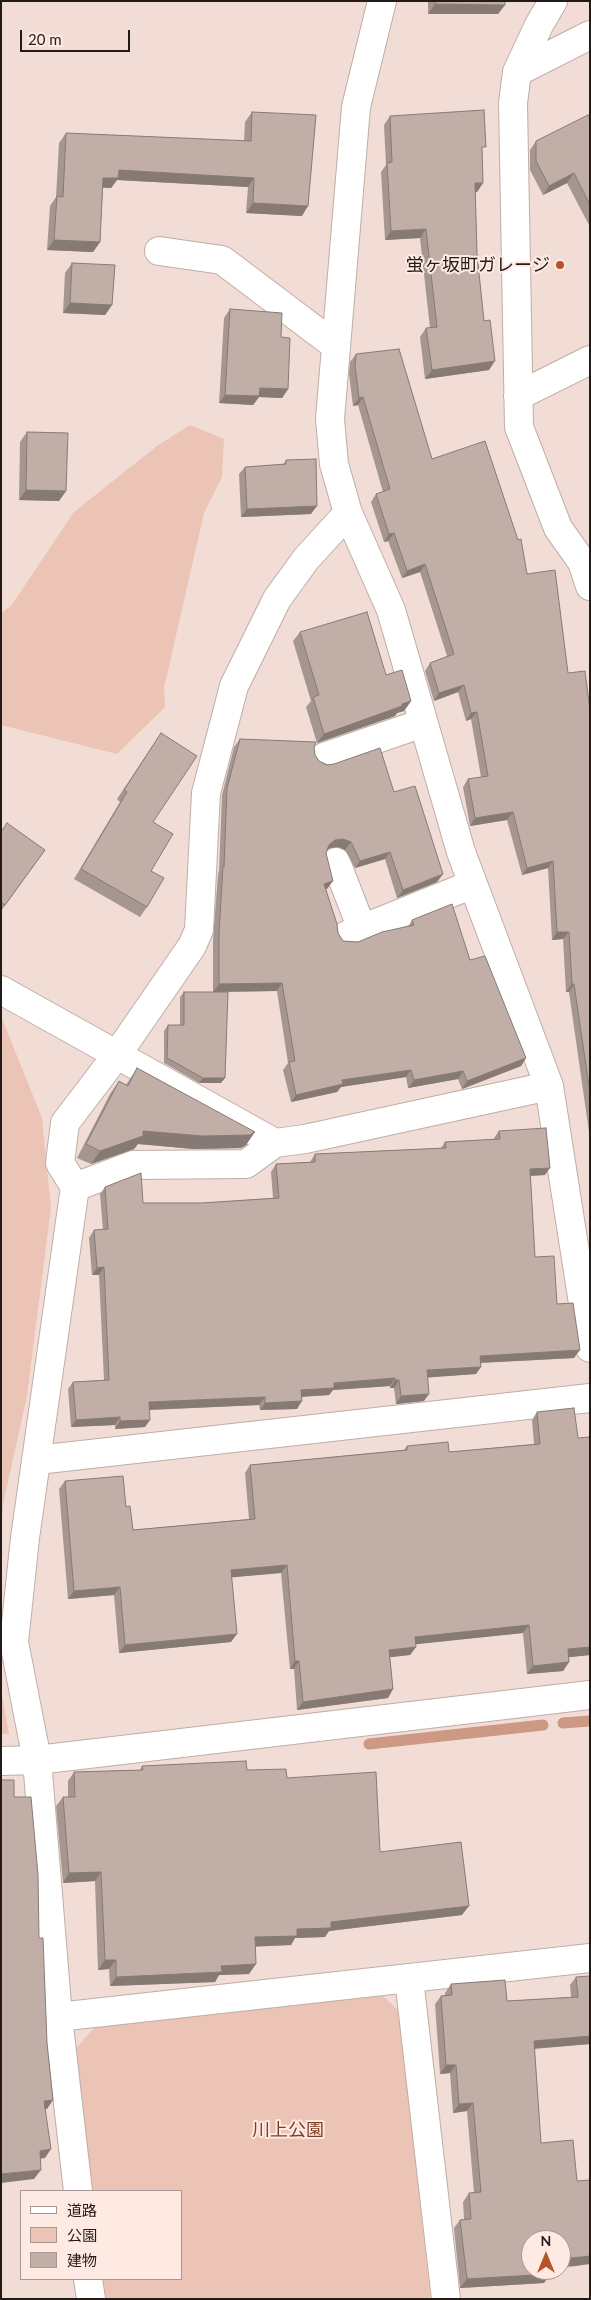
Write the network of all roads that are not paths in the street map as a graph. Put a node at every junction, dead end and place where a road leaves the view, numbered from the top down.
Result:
1 (382, 1) edge
2 (553, 1) edge
3 (590, 35) edge
4 (517, 72) junction
5 (159, 251) dead end
6 (336, 346) junction
7 (590, 360) edge
8 (518, 396) junction
9 (348, 513) junction
10 (590, 586) edge
11 (423, 723) junction
12 (324, 756) dead end
13 (336, 862) dead end
14 (473, 884) junction
15 (1, 990) edge
16 (116, 1056) junction
17 (549, 1086) junction
18 (275, 1144) junction
19 (74, 1187) junction
20 (590, 1348) edge
21 (590, 1398) edge
22 (37, 1460) junction
23 (590, 1695) edge
24 (37, 1760) junction
25 (1, 1761) edge
26 (590, 1958) edge
27 (409, 1979) junction
28 (58, 2017) junction
29 (78, 2190) edge
30 (88, 2280) edge
31 (91, 2299) edge
32 (446, 2299) edge

1 - 6 street
2 - 4 street
3 - 4 street
4 - 8 street
5 - 6 street
6 - 9 street
7 - 8 street
8 - 10 street
9 - 11 street
9 - 16 street
11 - 12 street
11 - 14 street
13 - 14 street
14 - 17 street
15 - 16 street
16 - 18 street
16 - 19 street
17 - 18 street
17 - 20 street
18 - 19 street
19 - 22 street
21 - 22 street
22 - 24 street
23 - 24 street
24 - 25 street
24 - 28 street
26 - 27 street
27 - 28 street
27 - 32 street
28 - 29 street
30 - 31 street

